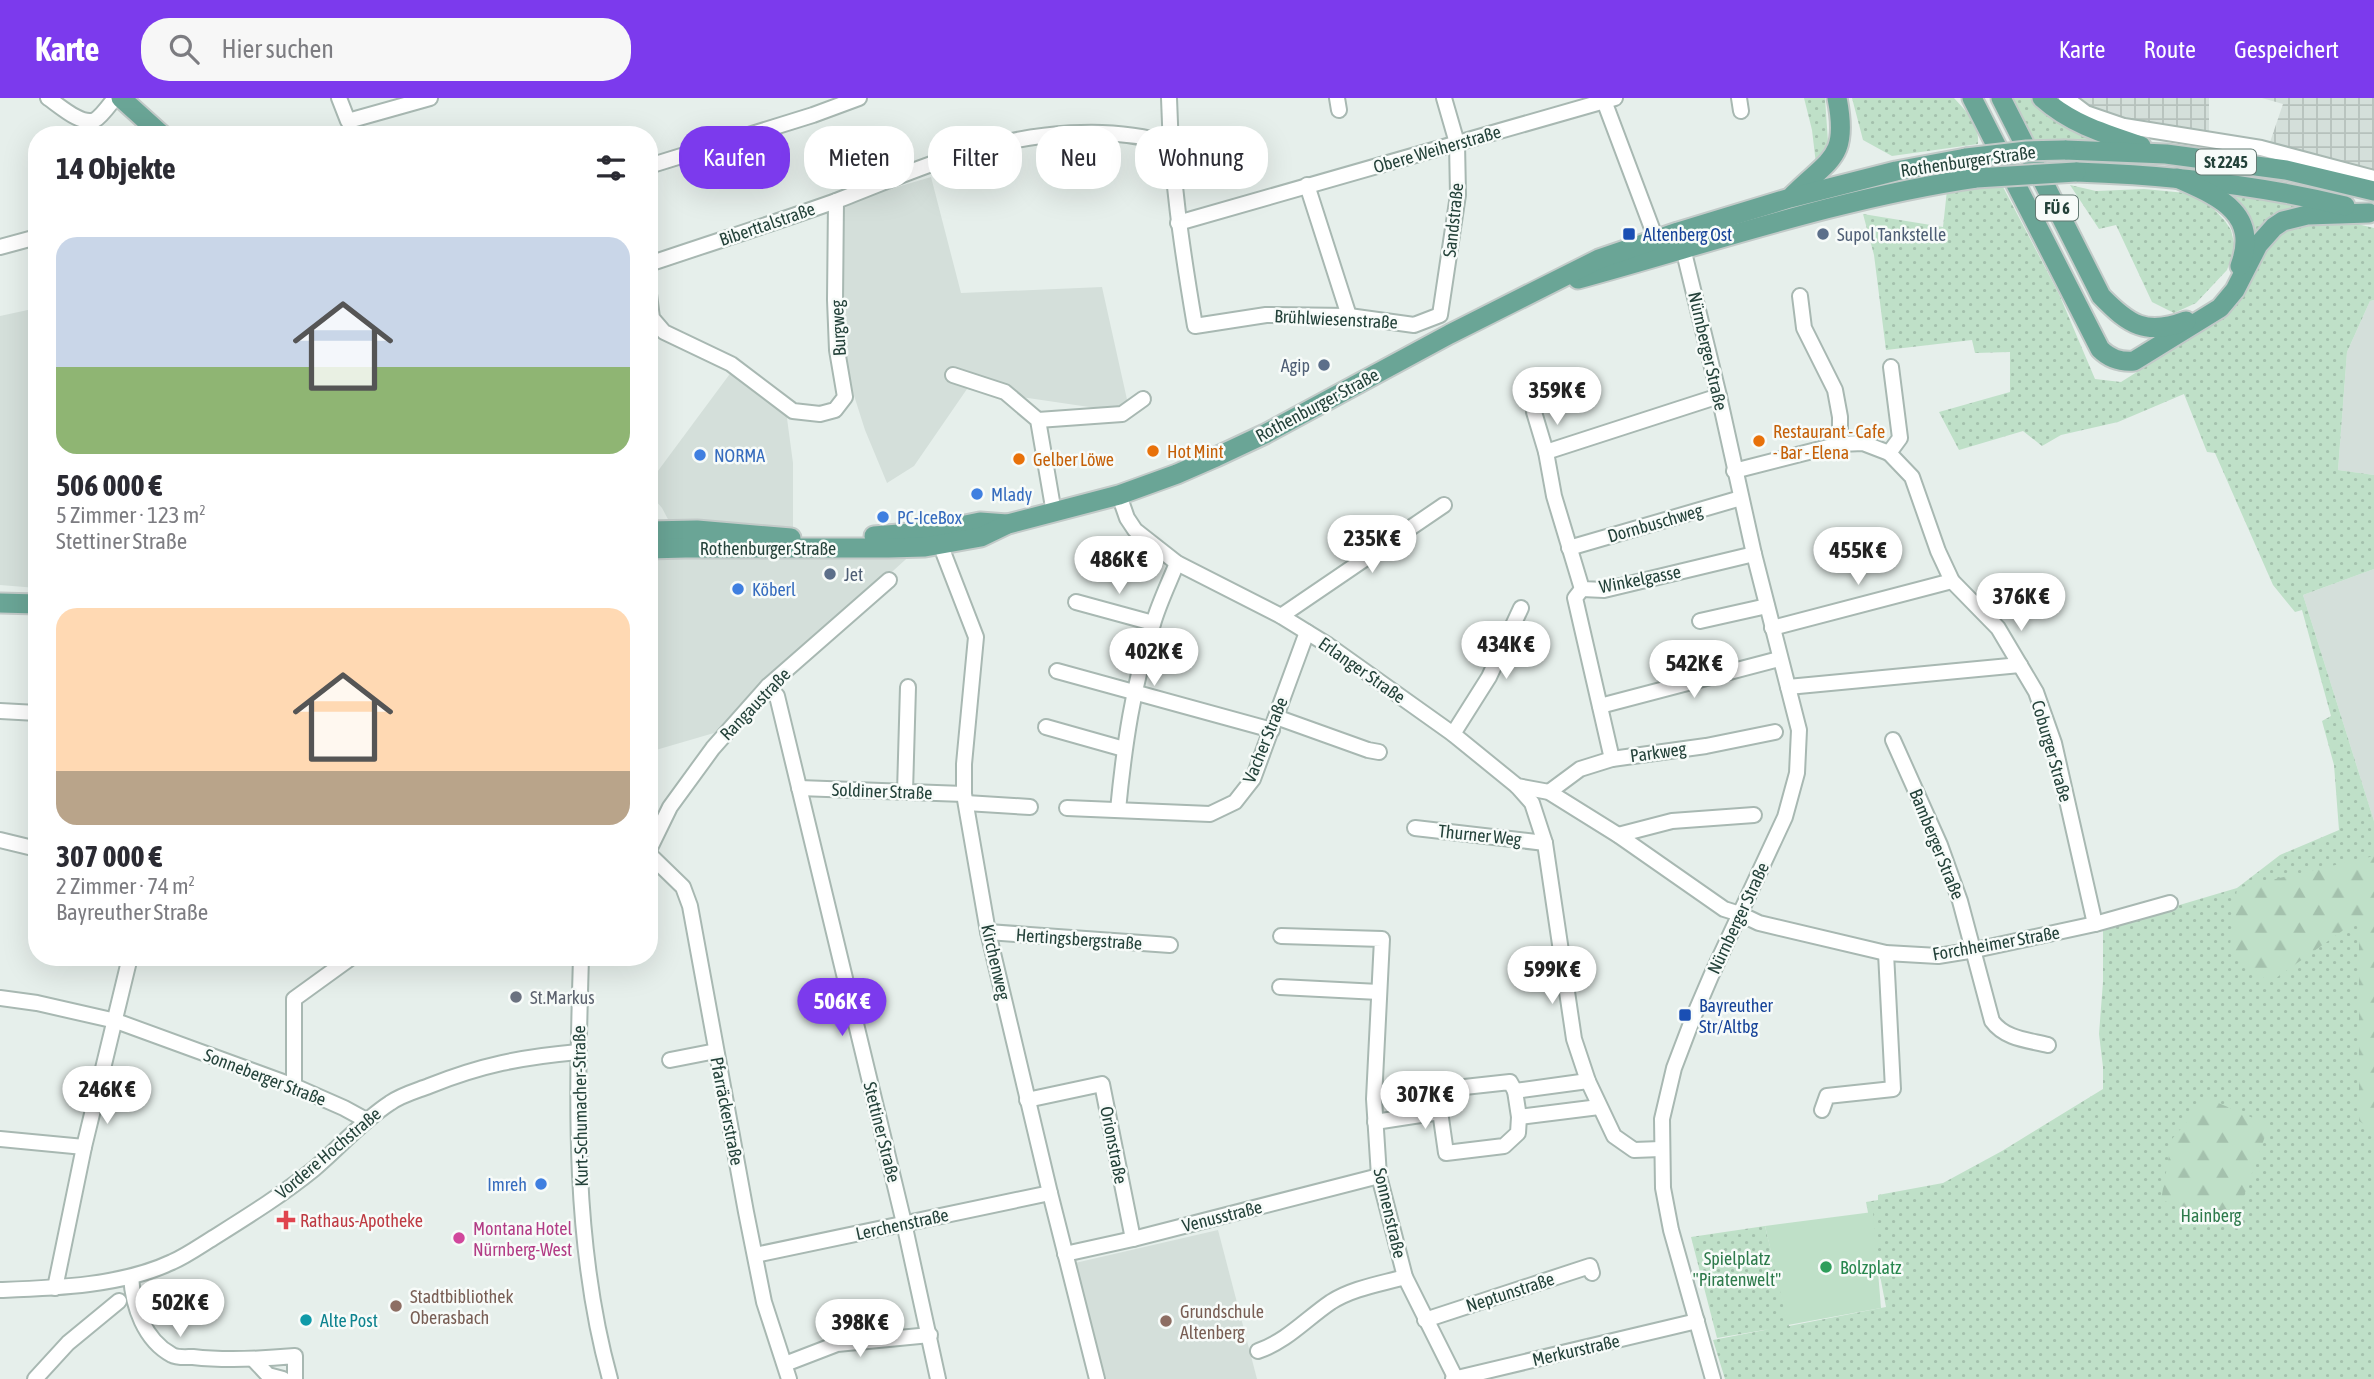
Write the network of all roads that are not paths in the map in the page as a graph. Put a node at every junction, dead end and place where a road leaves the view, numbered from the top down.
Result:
1 (48, 98) edge
2 (115, 98) edge
3 (121, 98) edge
4 (339, 98) edge
5 (430, 98) edge
6 (859, 98) edge
7 (1169, 98) edge
8 (1444, 98) edge
9 (1837, 98) edge
10 (1972, 98) edge
11 (2000, 98) edge
12 (2042, 98) edge
13 (2066, 98) edge
14 (1608, 99) edge
15 (152, 126) edge
16 (1170, 126) edge
17 (1135, 135) edge
18 (1457, 143) junction
19 (2166, 154) junction
20 (658, 163) edge
21 (2177, 178) junction
22 (2374, 178) edge
23 (1307, 185) junction
24 (1175, 189) edge
25 (2374, 191) edge
26 (1790, 198) junction
27 (836, 201) junction
28 (2372, 208) edge
29 (1178, 223) junction
30 (28, 239) edge
31 (1681, 240) junction
32 (0, 247) edge
33 (1659, 247) junction
34 (658, 261) edge
35 (1800, 296) dead end
36 (1349, 316) junction
37 (1414, 324) joint
38 (658, 325) edge
39 (1891, 367) dead end
40 (953, 375) dead end
41 (1719, 396) junction
42 (1143, 399) dead end
43 (1534, 412) dead end
44 (1038, 420) junction
45 (1840, 444) junction
46 (1546, 452) junction
47 (1889, 453) junction
48 (1734, 471) junction
49 (1119, 495) junction
50 (1741, 498) junction
51 (1444, 505) dead end
52 (1054, 513) junction
53 (1008, 524) junction
54 (658, 531) edge
55 (940, 544) junction
56 (1569, 548) junction
57 (658, 549) edge
58 (1754, 554) junction
59 (1177, 563) junction
60 (889, 580) dead end
61 (1952, 581) junction
62 (1582, 589) junction
63 (1076, 602) dead end
64 (0, 603) edge
65 (28, 604) edge
66 (1767, 606) junction
67 (1521, 608) dead end
68 (1281, 616) junction
69 (1700, 621) dead end
70 (1153, 623) junction
71 (1772, 628) junction
72 (1307, 632) junction
73 (1779, 659) junction
74 (2020, 665) junction
75 (1057, 671) dead end
76 (768, 686) junction
77 (908, 687) dead end
78 (1788, 687) junction
79 (1135, 692) junction
80 (1600, 706) junction
81 (0, 711) edge
82 (28, 713) edge
83 (1274, 723) junction
84 (1046, 727) dead end
85 (1775, 732) dead end
86 (1453, 734) junction
87 (1894, 740) dead end
88 (1124, 749) junction
89 (1379, 752) dead end
90 (1612, 759) junction
91 (1517, 786) junction
92 (799, 788) junction
93 (905, 792) junction
94 (1549, 792) junction
95 (965, 798) junction
96 (1030, 807) dead end
97 (1066, 808) dead end
98 (1118, 810) junction
99 (1754, 815) dead end
100 (1415, 828) dead end
101 (658, 833) edge
102 (1618, 835) junction
103 (0, 840) edge
104 (1545, 843) junction
105 (28, 847) edge
106 (658, 861) edge
107 (2170, 903) dead end
108 (1741, 914) junction
109 (2095, 924) junction
110 (988, 932) junction
111 (1281, 936) dead end
112 (1170, 945) dead end
113 (1975, 950) junction
114 (1886, 953) junction
115 (128, 966) edge
116 (340, 966) edge
117 (581, 966) edge
118 (1280, 987) dead end
119 (1379, 992) junction
120 (0, 998) edge
121 (116, 1021) junction
122 (2048, 1045) dead end
123 (716, 1051) junction
124 (578, 1052) junction
125 (670, 1060) dead end
126 (1588, 1081) junction
127 (295, 1086) junction
128 (1515, 1090) junction
129 (1027, 1100) junction
130 (1599, 1107) junction
131 (1822, 1110) dead end
132 (1440, 1112) junction
133 (1519, 1117) junction
134 (366, 1120) junction
135 (1375, 1122) junction
136 (0, 1139) edge
137 (84, 1147) junction
138 (1661, 1149) junction
139 (1379, 1176) junction
140 (1050, 1194) junction
141 (904, 1223) junction
142 (1133, 1239) junction
143 (1065, 1254) junction
144 (755, 1255) junction
145 (1592, 1273) dead end
146 (131, 1277) junction
147 (1405, 1277) junction
148 (55, 1288) junction
149 (0, 1290) edge
150 (119, 1301) dead end
151 (1424, 1320) junction
152 (1697, 1321) junction
153 (930, 1335) junction
154 (1258, 1351) dead end
155 (253, 1359) junction
156 (785, 1364) junction
157 (35, 1379) edge
158 (284, 1379) edge
159 (295, 1379) edge
160 (610, 1379) edge
161 (789, 1379) edge
162 (938, 1379) edge
163 (1097, 1379) edge
164 (1455, 1379) edge
165 (1713, 1379) edge

1 - 2 street
3 - 15 main road
4 - 5 street
6 - 20 street
7 - 16 street, Brühlwiesenstraße
8 - 18 street, Sandstraße
9 - 26 main road
10 - 28 main road, FÜ 6
11 - 21 main road, FÜ 6
12 - 19 main road
13 - 22 street
14 - 18 street, Obere Weiherstraße
14 - 33 street
17 - 27 street, Biberttalstraße
18 - 23 street, Obere Weiherstraße
18 - 37 street, Sandstraße
19 - 25 main road, Rothenburger Straße / St 2245
19 - 26 main road, Rothenburger Straße / St 2245, bridge
21 - 28 main road, Rothenburger Straße / St 2245
21 - 31 main road, Rothenburger Straße / St 2245, bridge
23 - 29 street, Obere Weiherstraße
23 - 36 street
24 - 29 street, Brühlwiesenstraße
26 - 31 main road, Rothenburger Straße / St 2245
27 - 34 street, Biberttalstraße
27 - 38 street, Burgweg
29 - 36 street, Brühlwiesenstraße
30 - 32 street
31 - 33 main road, Rothenburger Straße / St 2245
31 - 41 street, Nürnberger Straße
33 - 49 main road, Rothenburger Straße / St 2245
35 - 45 street
36 - 37 street, Brühlwiesenstraße
39 - 47 street
40 - 44 street
41 - 46 street
41 - 48 street, Nürnberger Straße
42 - 44 street
43 - 46 street, Winkelgasse
44 - 52 street
45 - 47 street
45 - 48 street
46 - 56 street, Winkelgasse
47 - 61 street, Coburger Straße
48 - 50 street, Nürnberger Straße
49 - 52 main road, Rothenburger Straße / St 2245
49 - 59 street, Erlanger Straße
50 - 56 street, Dornbuschweg
50 - 58 street, Nürnberger Straße
51 - 68 street
52 - 53 main road, Rothenburger Straße / St 2245
53 - 54 main road, Rothenburger Straße / St 2245
53 - 55 main road, Rothenburger Straße / St 2245
55 - 57 main road, Rothenburger Straße / St 2245
55 - 95 street, Kirchenweg
56 - 62 street, Winkelgasse
58 - 62 street, Winkelgasse
58 - 66 street, Nürnberger Straße
59 - 68 street, Erlanger Straße
59 - 70 street
60 - 76 street, Rangaustraße
61 - 71 street
61 - 74 street, Coburger Straße
62 - 80 street
63 - 70 street
64 - 65 main road
66 - 69 street
66 - 71 street, Nürnberger Straße
67 - 86 street
68 - 72 street, Erlanger Straße
70 - 79 street
71 - 73 street, Nürnberger Straße
72 - 83 street, Vacher Straße
72 - 86 street, Erlanger Straße
73 - 78 street, Nürnberger Straße
73 - 80 street
74 - 78 street
74 - 109 street, Coburger Straße
75 - 79 street
76 - 92 street, Stettiner Straße
76 - 101 street, Rangaustraße
77 - 93 street
78 - 108 street, Nürnberger Straße
79 - 83 street
79 - 88 street
80 - 90 street
81 - 82 street
83 - 89 street
83 - 98 street, Vacher Straße
84 - 88 street
85 - 90 street, Parkweg
86 - 91 street, Erlanger Straße
87 - 113 street, Bamberger Straße
88 - 98 street
90 - 94 street, Parkweg
91 - 94 street, Erlanger Straße
91 - 104 street
92 - 93 street, Soldiner Straße
92 - 141 street, Stettiner Straße
93 - 95 street, Soldiner Straße
94 - 102 street, Erlanger Straße
95 - 96 street
95 - 110 street, Kirchenweg
97 - 98 street, Vacher Straße
99 - 102 street
100 - 104 street, Thurner Weg
102 - 108 street, Erlanger Straße
103 - 105 street
104 - 126 street
106 - 123 street, Pfarräckerstraße
107 - 109 street, Forchheimer Straße
108 - 114 street, Forchheimer Straße
108 - 138 street, Nürnberger Straße
109 - 113 street, Forchheimer Straße
110 - 112 street, Hertingsbergstraße
110 - 129 street, Kirchenweg
111 - 119 street, Sonnenstraße
113 - 114 street, Forchheimer Straße
113 - 122 street, Bamberger Straße
114 - 131 street
115 - 121 street
116 - 127 street
117 - 124 street, Kurt-Schumacher-Straße
118 - 119 street
119 - 135 street, Sonnenstraße
120 - 121 street, Sonneberger Straße
121 - 127 street, Sonneberger Straße
121 - 137 street
123 - 125 street
123 - 144 street, Pfarräckerstraße
124 - 134 street, Vordere Hochstraße
124 - 160 street, Kurt-Schumacher-Straße
126 - 128 street
126 - 130 street
127 - 134 street, Sonneberger Straße
128 - 132 street
128 - 133 street
129 - 140 street, Kirchenweg
129 - 142 street, Orionstraße
130 - 133 street
130 - 138 street
132 - 133 street
132 - 135 street
134 - 146 street, Vordere Hochstraße
135 - 139 street, Sonnenstraße
136 - 137 street
137 - 148 street
138 - 152 street, Nürnberger Straße
139 - 142 street, Venusstraße
139 - 147 street, Sonnenstraße
140 - 141 street, Lerchenstraße
140 - 143 street, Kirchenweg
141 - 144 street, Lerchenstraße
141 - 153 street, Stettiner Straße
142 - 143 street, Venusstraße
143 - 163 street, Kirchenweg
144 - 156 street, Pfarräckerstraße
145 - 151 street, Neptunstraße
146 - 148 street, Vordere Hochstraße
146 - 155 street
147 - 151 street, Sonnenstraße
147 - 154 street
148 - 149 street, Vordere Hochstraße
150 - 157 street
151 - 164 street, Sonnenstraße
152 - 164 street, Merkurstraße
152 - 165 street, Nürnberger Straße
153 - 156 street
153 - 162 street, Stettiner Straße
155 - 158 street
155 - 159 street
156 - 161 street, Pfarräckerstraße

